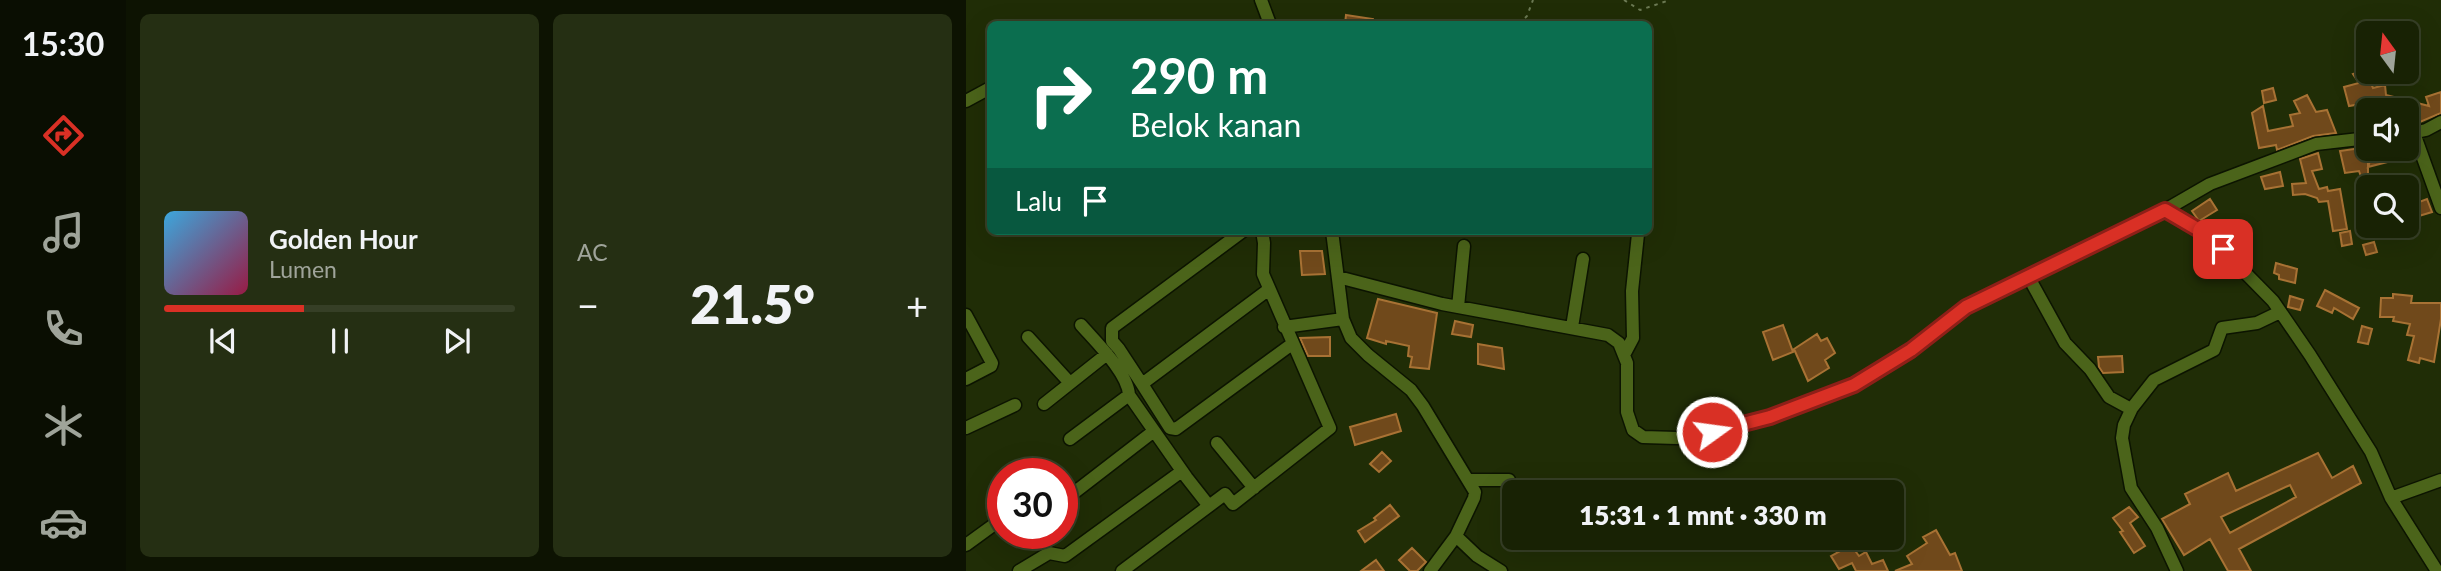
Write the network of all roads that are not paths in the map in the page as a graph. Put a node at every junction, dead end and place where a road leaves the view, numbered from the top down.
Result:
1 (1261, 0) edge
2 (1269, 21) edge
3 (987, 90) edge
4 (966, 101) edge
5 (2441, 122) edge
6 (2419, 131) edge
7 (2356, 139) edge
8 (2419, 155) edge
9 (2441, 208) edge
10 (2165, 210) junction
11 (1237, 235) edge
12 (1262, 235) edge
13 (1333, 235) edge
14 (1639, 235) edge
15 (1464, 246) dead end
16 (1583, 259) dead end
17 (2028, 275) junction
18 (1338, 277) junction
19 (1268, 290) junction
20 (1458, 307) junction
21 (2280, 312) junction
22 (1343, 319) junction
23 (968, 324) edge
24 (1081, 325) dead end
25 (1284, 327) junction
26 (1572, 327) junction
27 (1028, 337) dead end
28 (1292, 344) junction
29 (1107, 354) junction
30 (1624, 355) junction
31 (966, 379) edge
32 (1070, 383) junction
33 (1142, 384) junction
34 (1129, 396) junction
35 (1044, 404) dead end
36 (1015, 405) dead end
37 (2131, 409) junction
38 (966, 428) edge
39 (1154, 431) junction
40 (1070, 439) dead end
41 (1217, 443) dead end
42 (1182, 471) junction
43 (1469, 480) junction
44 (1502, 480) edge
45 (2441, 480) edge
46 (1254, 488) junction
47 (1078, 490) edge
48 (2391, 498) junction
49 (1209, 506) junction
50 (987, 530) edge
51 (1456, 536) junction
52 (966, 545) edge
53 (1019, 571) edge
54 (1122, 571) edge
55 (1430, 571) edge
56 (1501, 571) edge
57 (2178, 571) edge
58 (2437, 571) edge

1 - 2 street
3 - 4 street
5 - 6 street
7 - 10 street
8 - 9 street
10 - 17 street
10 - 21 street
11 - 33 street
12 - 19 street
13 - 18 street
14 - 30 street
15 - 20 street
16 - 26 street
17 - 30 street
17 - 37 street
18 - 20 street
18 - 22 street
19 - 25 street
19 - 33 street
20 - 26 street
21 - 37 street
21 - 48 street
22 - 25 street
22 - 43 street
23 - 31 street
24 - 29 street
25 - 28 street
26 - 30 street
27 - 32 street
28 - 33 street
28 - 46 street
29 - 32 street
29 - 34 street
32 - 35 street
34 - 39 street
34 - 40 street
36 - 38 street
37 - 57 street
39 - 42 street
39 - 47 street
41 - 46 street
42 - 49 street
42 - 53 street
43 - 44 street
43 - 51 street
45 - 48 street
46 - 49 street
48 - 58 street
49 - 54 street
50 - 52 street
51 - 55 street
51 - 56 street

